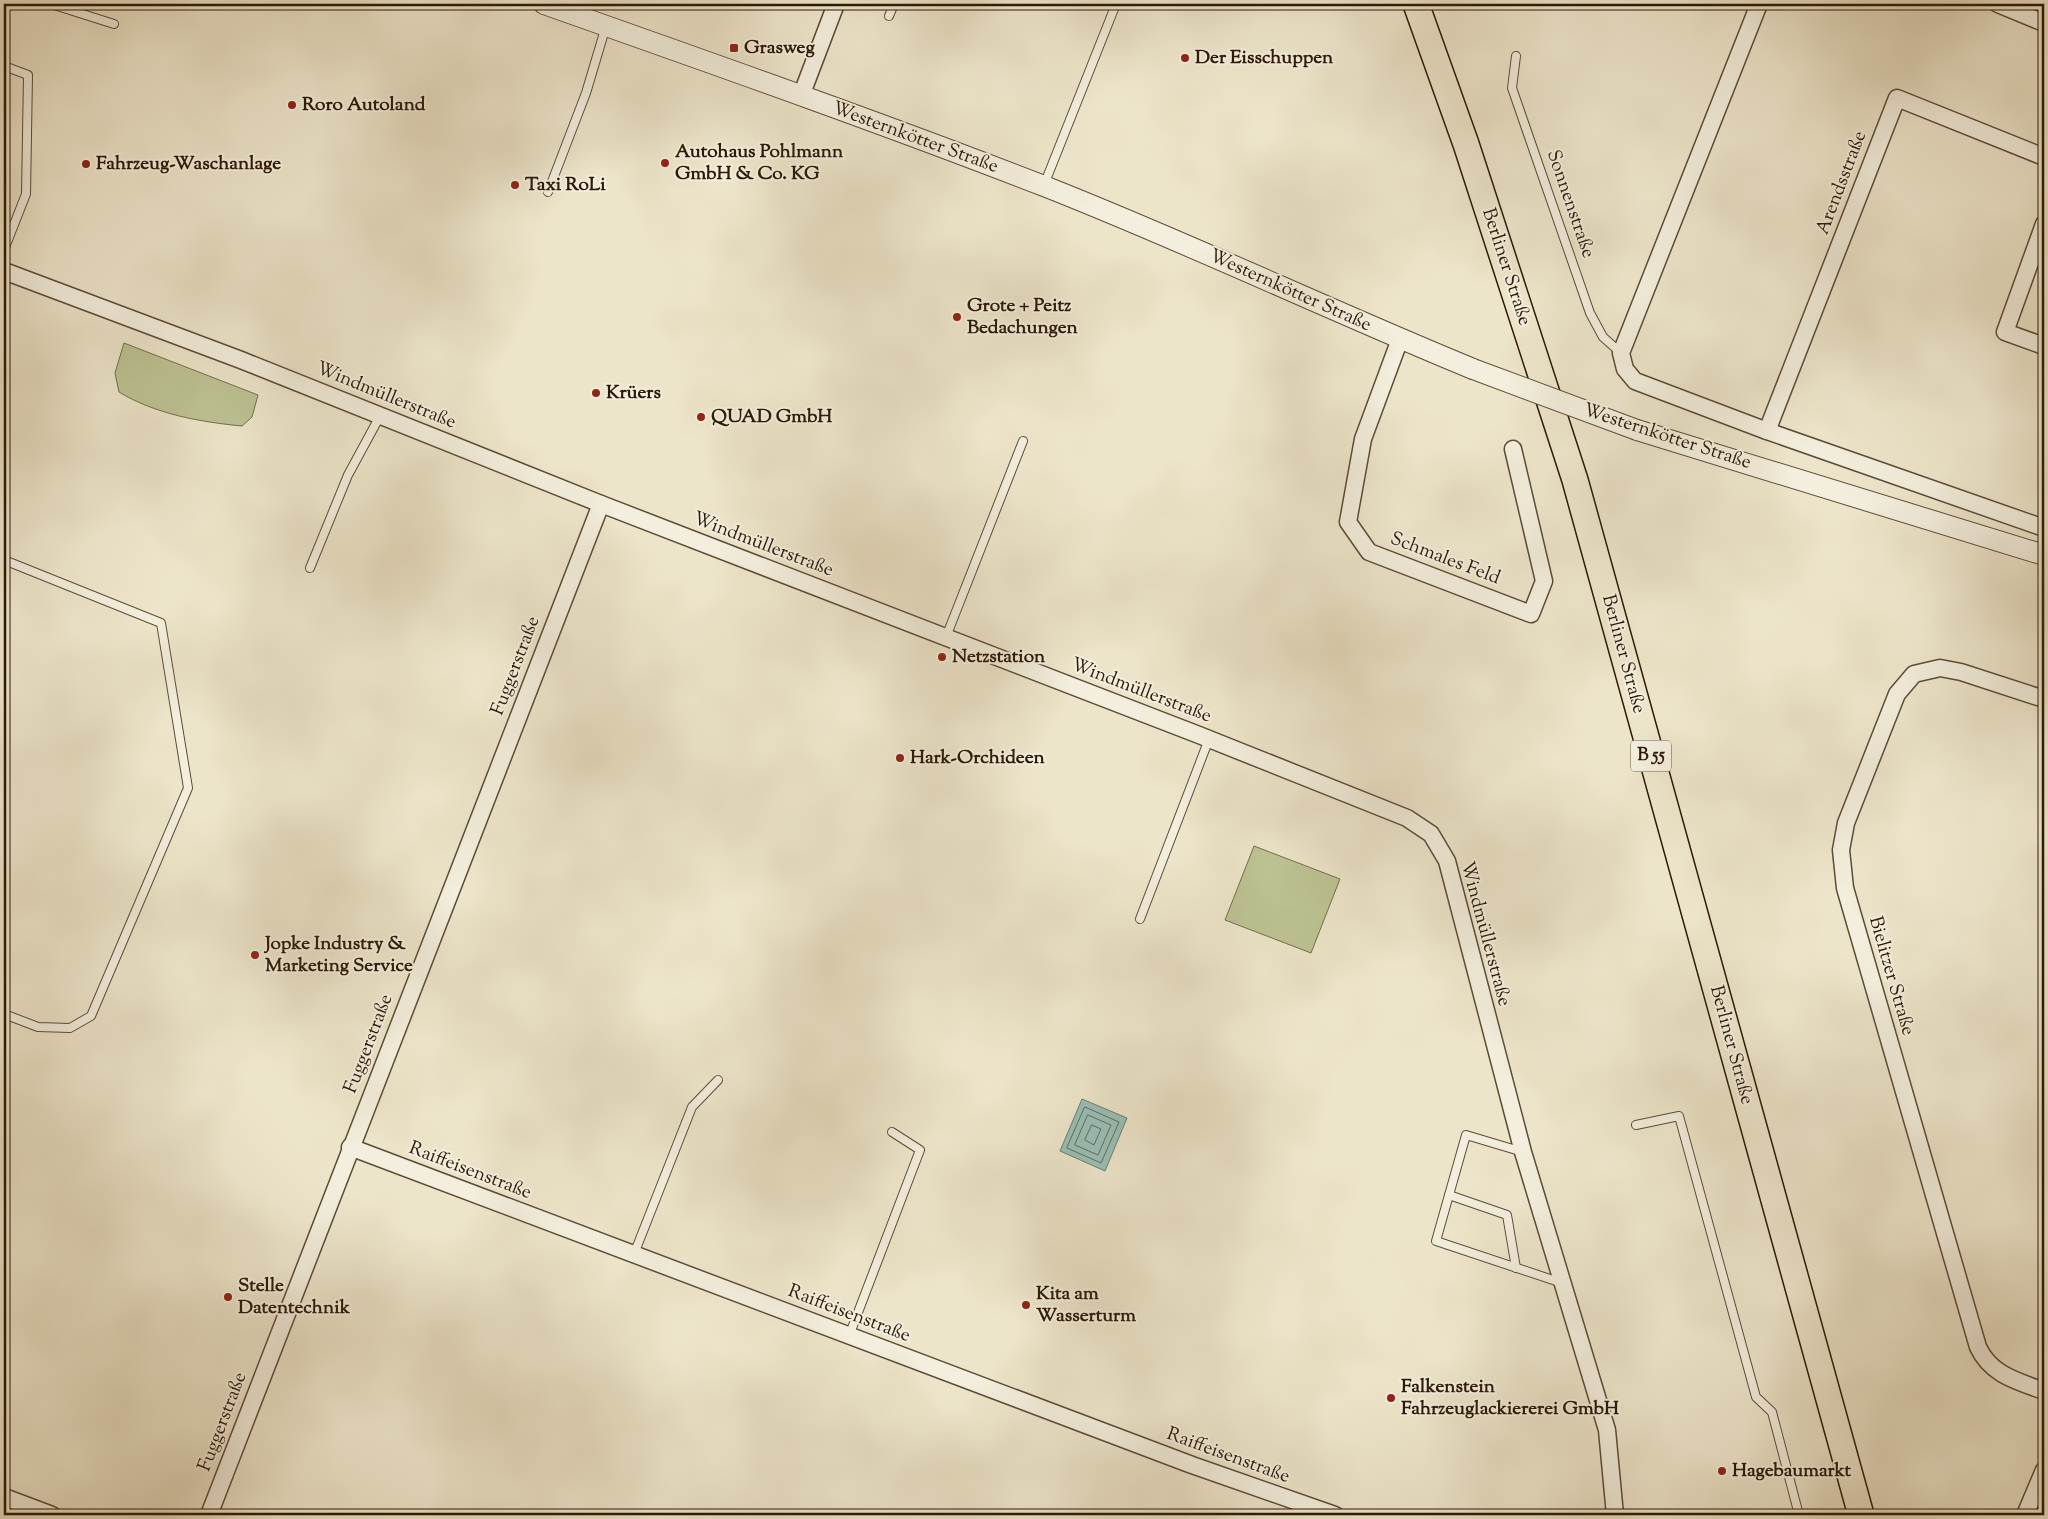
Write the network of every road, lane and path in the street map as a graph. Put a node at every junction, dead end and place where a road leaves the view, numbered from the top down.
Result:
1 (51, 4) edge
2 (545, 4) edge
3 (836, 4) edge
4 (894, 4) edge
5 (1116, 4) edge
6 (1416, 4) edge
7 (1759, 4) edge
8 (1998, 4) edge
9 (889, 16) dead end
10 (2044, 23) edge
11 (114, 24) dead end
12 (606, 26) junction
13 (1516, 56) dead end
14 (4, 66) edge
15 (801, 96) junction
16 (2044, 157) edge
17 (1044, 186) junction
18 (548, 192) dead end
19 (2044, 224) edge
20 (4, 250) edge
21 (4, 271) edge
22 (1400, 339) junction
23 (2044, 346) edge
24 (1621, 353) junction
25 (381, 414) junction
26 (1767, 431) junction
27 (1023, 441) dead end
28 (1513, 449) dead end
29 (601, 504) junction
30 (2044, 528) edge
31 (2044, 555) edge
32 (4, 560) edge
33 (310, 568) dead end
34 (946, 637) junction
35 (2044, 699) edge
36 (1209, 739) junction
37 (1140, 919) dead end
38 (4, 1014) edge
39 (718, 1080) dead end
40 (1636, 1125) dead end
41 (892, 1132) dead end
42 (350, 1147) junction
43 (1523, 1152) junction
44 (1449, 1195) junction
45 (634, 1254) junction
46 (1516, 1268) junction
47 (1563, 1283) junction
48 (849, 1336) junction
49 (2044, 1392) edge
50 (2044, 1470) edge
51 (4, 1497) edge
52 (52, 1515) edge
53 (208, 1515) edge
54 (1335, 1515) edge
55 (1615, 1515) edge
56 (1799, 1515) edge
57 (1861, 1515) edge
58 (2025, 1515) edge

1 - 11 lane
2 - 12 street, Westernkötter Straße
3 - 15 street
4 - 9 lane
5 - 17 lane
6 - 57 main road, Berliner Straße / B 55
7 - 24 street
8 - 10 street
12 - 15 street, Westernkötter Straße
12 - 18 lane
13 - 24 lane, Sonnenstraße
14 - 20 lane
15 - 17 street, Westernkötter Straße
16 - 26 street, Arendsstraße
17 - 22 street, Westernkötter Straße
19 - 23 street
21 - 25 street, Windmüllerstraße
22 - 28 street, Schmales Feld
22 - 31 street, Westernkötter Straße, bridge
24 - 26 street, Westernkötter Straße
25 - 29 street, Windmüllerstraße
25 - 33 lane
26 - 30 street, Westernkötter Straße
27 - 34 lane
29 - 34 street, Windmüllerstraße
29 - 42 street, Fuggerstraße
32 - 38 lane
34 - 36 street, Windmüllerstraße
35 - 49 street, Bielitzer Straße
36 - 37 lane
36 - 43 street, Windmüllerstraße
39 - 45 lane
40 - 56 lane
41 - 48 lane
42 - 45 street, Raiffeisenstraße
42 - 53 street, Fuggerstraße
43 - 44 lane
43 - 47 street, Windmüllerstraße
44 - 46 lane
44 - 46 lane
45 - 48 street, Raiffeisenstraße
46 - 47 lane
47 - 55 street, Windmüllerstraße
48 - 54 street, Raiffeisenstraße
50 - 58 street
51 - 52 street

